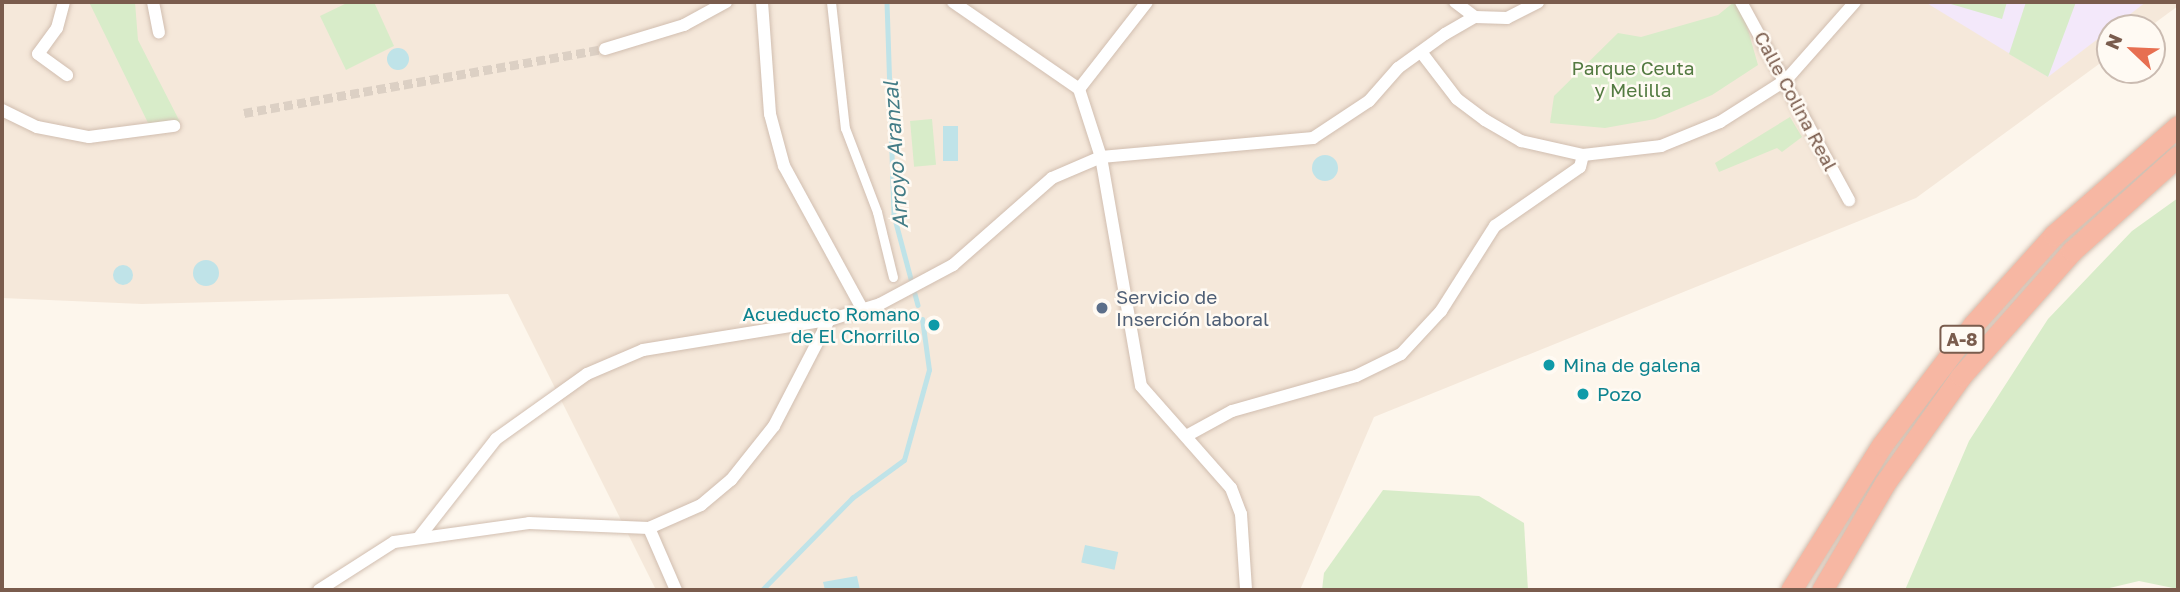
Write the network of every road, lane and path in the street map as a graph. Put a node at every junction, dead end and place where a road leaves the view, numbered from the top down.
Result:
1 (64, 2) edge
2 (153, 2) edge
3 (726, 2) edge
4 (762, 2) edge
5 (831, 2) edge
6 (953, 2) edge
7 (1147, 2) edge
8 (1455, 2) edge
9 (1538, 2) edge
10 (1741, 2) edge
11 (1855, 2) edge
12 (1475, 17) junction
13 (159, 32) dead end
14 (604, 49) tunnel mouth
15 (1421, 52) junction
16 (67, 75) dead end
17 (1786, 80) junction
18 (1079, 89) junction
19 (2, 110) edge
20 (174, 126) dead end
21 (2178, 126) edge
22 (1583, 155) junction
23 (1101, 156) junction
24 (2178, 156) edge
25 (1849, 200) dead end
26 (893, 277) dead end
27 (863, 310) junction
28 (829, 320) junction
29 (1188, 435) junction
30 (649, 528) junction
31 (420, 536) junction
32 (319, 590) edge
33 (676, 590) edge
34 (1246, 590) edge
35 (1791, 590) edge
36 (1822, 590) edge

1 - 16 street
2 - 13 street
3 - 14 street
4 - 27 street
5 - 26 street
6 - 18 street
7 - 18 street
8 - 12 street
9 - 12 street
10 - 17 street, Calle Colina Real
11 - 17 street
12 - 15 street
15 - 22 street
15 - 23 street
17 - 22 street
17 - 25 street, Calle Colina Real
18 - 23 street
19 - 20 street
21 - 35 highway, A-8
22 - 29 street
23 - 27 street
23 - 29 street
24 - 36 highway, A-8
27 - 28 street
28 - 30 street
28 - 31 street
29 - 34 street
30 - 31 street
30 - 33 street
31 - 32 street

